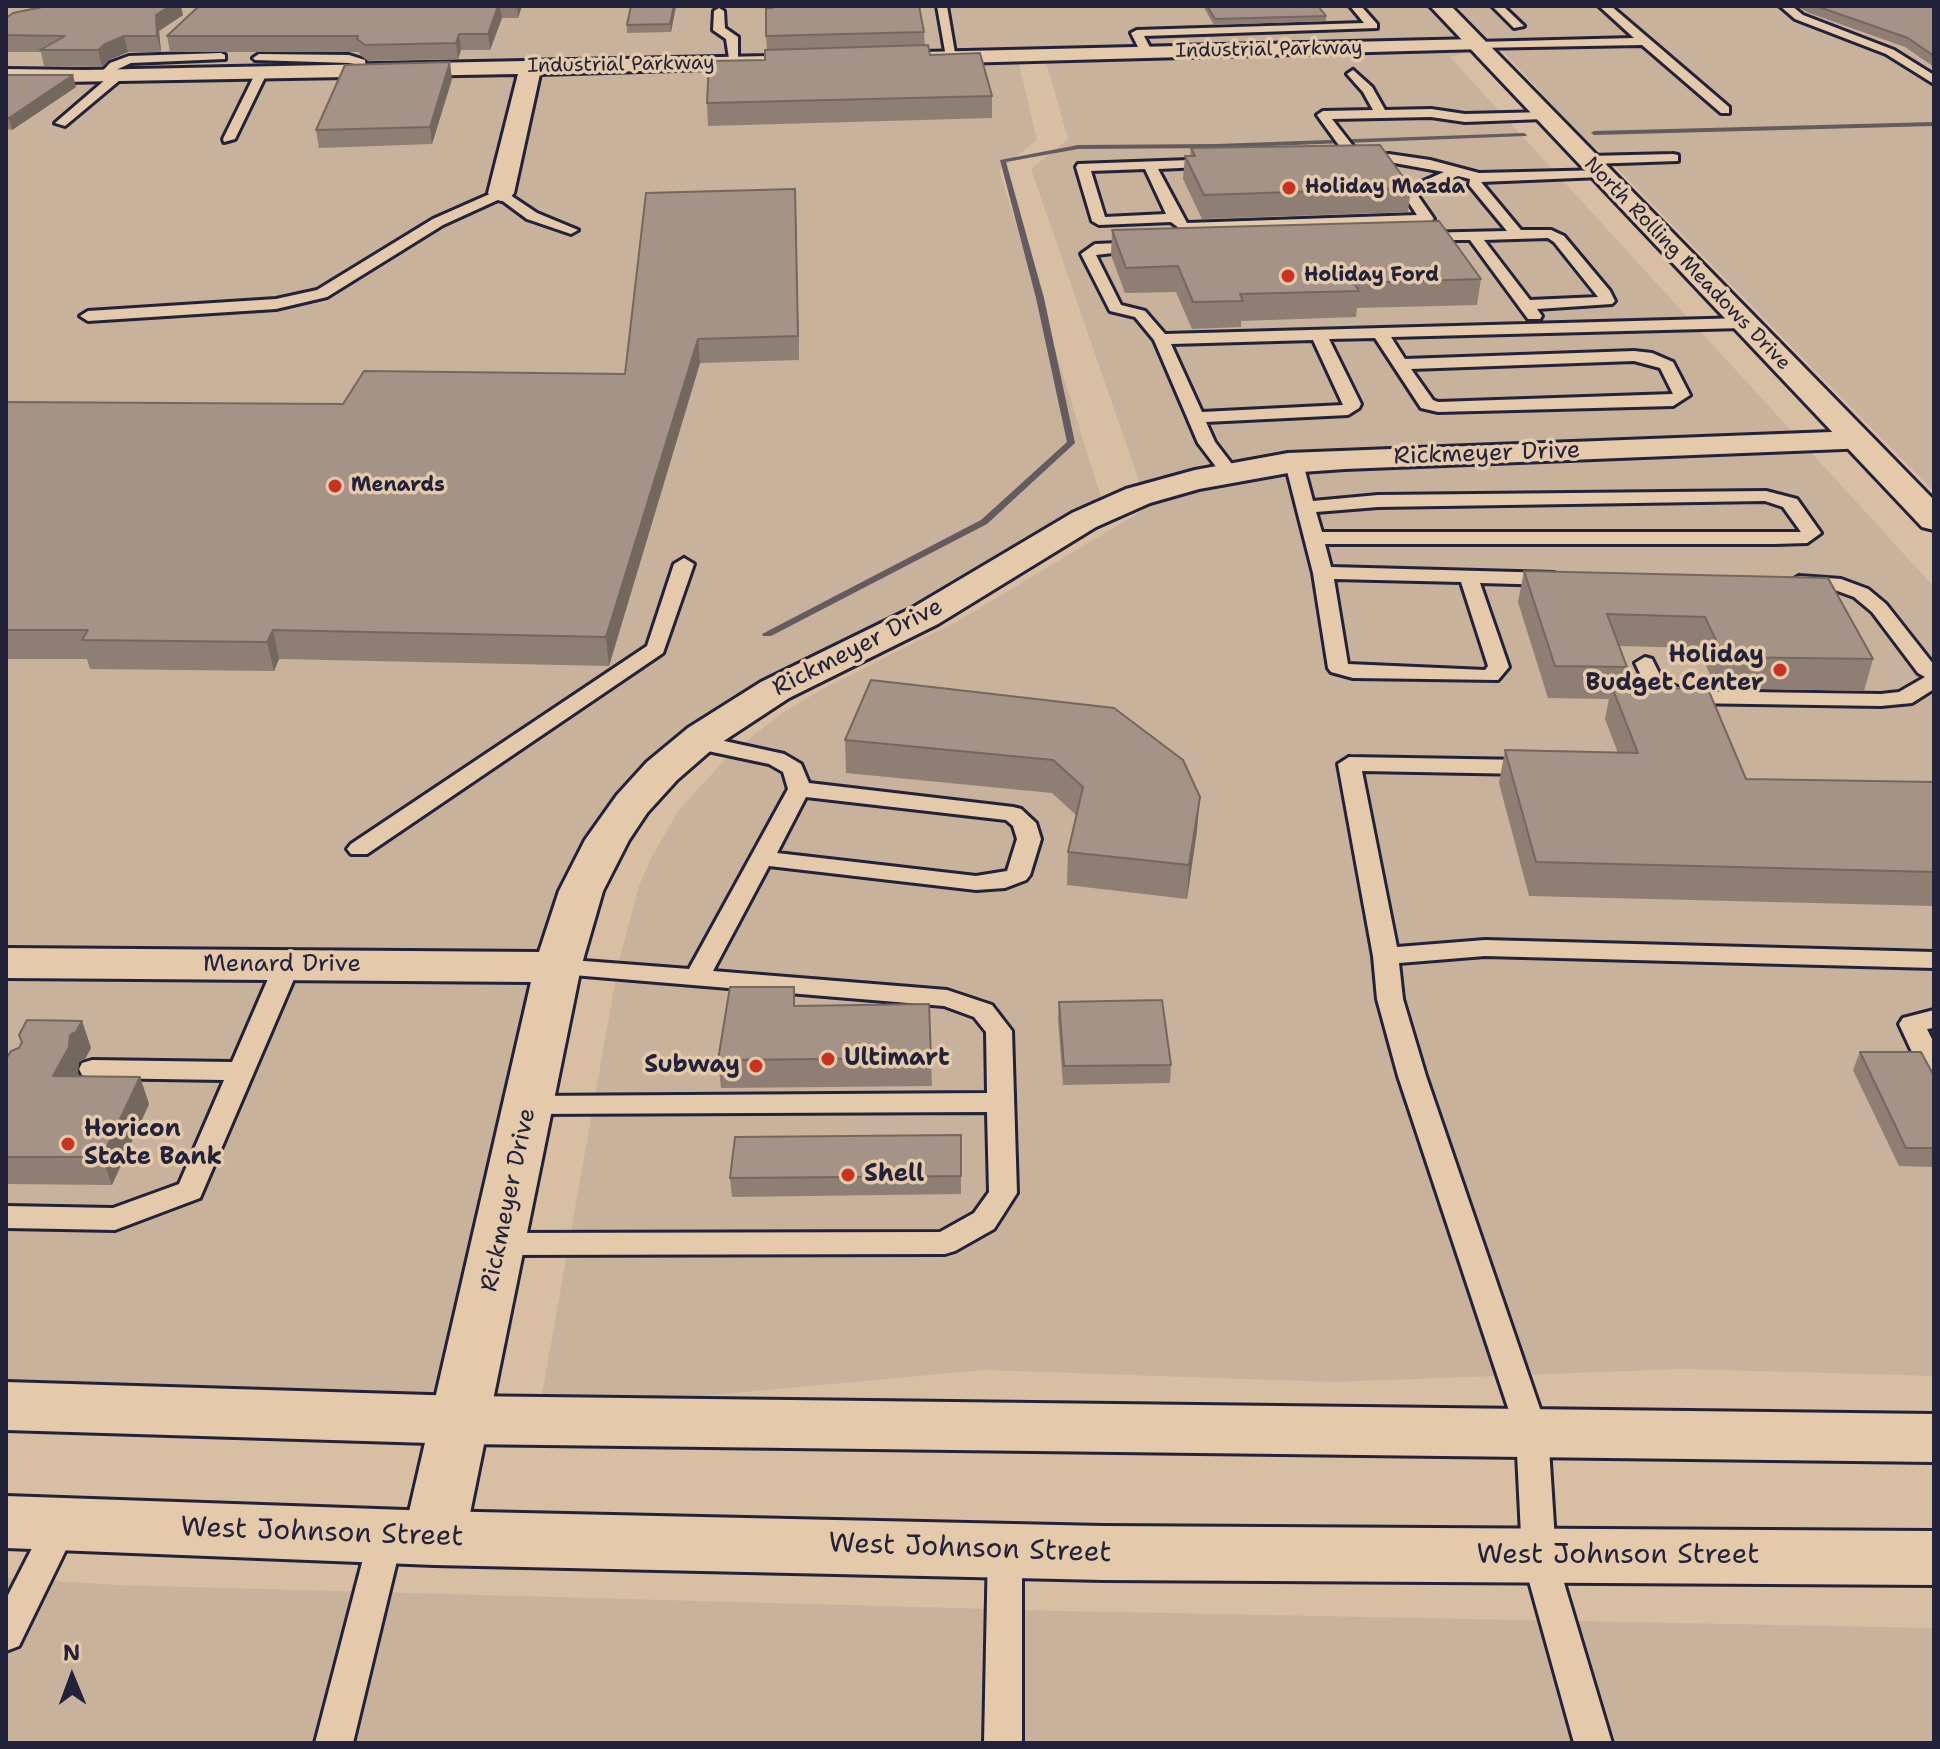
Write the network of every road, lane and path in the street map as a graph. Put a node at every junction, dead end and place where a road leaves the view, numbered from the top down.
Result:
1 (942, 6) edge
2 (1355, 6) edge
3 (1440, 6) edge
4 (1497, 6) edge
5 (1604, 6) edge
6 (1785, 6) edge
7 (719, 11) dead end
8 (1518, 26) dead end
9 (1319, 28) junction
10 (1645, 41) junction
11 (1476, 45) junction
12 (1336, 48) junction
13 (1147, 53) junction
14 (221, 57) edge
15 (952, 57) junction
16 (905, 59) edge
17 (792, 61) edge
18 (734, 63) junction
19 (260, 66) junction
20 (531, 67) junction
21 (1353, 74) dead end
22 (6, 76) edge
23 (110, 77) junction
24 (1934, 80) edge
25 (1725, 110) dead end
26 (1381, 114) junction
27 (1543, 115) junction
28 (61, 123) dead end
29 (229, 139) dead end
30 (1673, 158) dead end
31 (1229, 163) edge
32 (1150, 165) junction
33 (1595, 167) junction
34 (1460, 170) junction
35 (1479, 177) junction
36 (501, 193) junction
37 (1175, 218) junction
38 (571, 230) dead end
39 (1516, 233) junction
40 (1473, 235) junction
41 (1396, 238) edge
42 (1165, 245) edge
43 (1526, 305) junction
44 (88, 316) dead end
45 (1743, 323) junction
46 (1543, 328) junction
47 (1380, 333) junction
48 (1318, 334) junction
49 (1161, 339) junction
50 (1400, 364) junction
51 (1196, 417) junction
52 (1857, 441) junction
53 (1294, 463) junction
54 (1229, 472) junction
55 (1305, 507) junction
56 (1934, 520) edge
57 (1314, 538) junction
58 (684, 564) dead end
59 (1323, 573) junction
60 (1469, 578) junction
61 (1580, 579) edge
62 (1787, 582) edge
63 (1645, 663) dead end
64 (1934, 673) edge
65 (1934, 680) edge
66 (697, 742) junction
67 (1526, 767) edge
68 (799, 789) junction
69 (359, 849) dead end
70 (762, 858) junction
71 (1386, 956) junction
72 (1934, 960) edge
73 (6, 963) edge
74 (287, 965) junction
75 (558, 967) junction
76 (697, 978) junction
77 (1934, 1019) edge
78 (92, 1069) dead end
79 (242, 1071) junction
80 (1934, 1072) edge
81 (1001, 1102) junction
82 (529, 1105) junction
83 (6, 1217) edge
84 (500, 1244) junction
85 (6, 1406) edge
86 (462, 1420) junction
87 (1532, 1432) junction
88 (1934, 1438) edge
89 (34, 1523) edge
90 (410, 1537) junction
91 (1005, 1548) junction
92 (1921, 1555) edge
93 (1539, 1556) junction
94 (6, 1635) edge
95 (334, 1743) edge
96 (1003, 1743) edge
97 (1593, 1743) edge

1 - 15 lane
2 - 9 lane
3 - 11 street, North Rolling Meadows Drive
4 - 8 lane
5 - 10 lane
6 - 24 lane
7 - 18 lane
9 - 12 lane
9 - 13 lane
10 - 11 lane
10 - 25 lane
11 - 12 street, Industrial Parkway
11 - 27 street, North Rolling Meadows Drive
12 - 13 street, Industrial Parkway
13 - 15 street, Industrial Parkway
14 - 23 lane
15 - 16 street, Industrial Parkway
17 - 18 street, Industrial Parkway
18 - 20 street, Industrial Parkway
19 - 20 street, Industrial Parkway
19 - 23 street, Industrial Parkway
19 - 29 lane
20 - 36 street
21 - 26 lane
22 - 23 street, Industrial Parkway
23 - 28 lane
26 - 27 lane
26 - 34 lane
27 - 33 street, North Rolling Meadows Drive
30 - 33 lane
31 - 32 lane
32 - 37 lane
32 - 37 lane
33 - 35 lane
33 - 45 street, North Rolling Meadows Drive
34 - 35 lane
34 - 37 lane
35 - 39 lane
36 - 38 lane
36 - 44 lane
39 - 40 lane
39 - 43 lane
40 - 41 lane
40 - 43 lane
42 - 49 lane
43 - 46 lane
45 - 46 lane
45 - 52 street, North Rolling Meadows Drive
46 - 47 lane
47 - 48 lane
47 - 50 lane
48 - 49 lane
48 - 51 lane
49 - 51 lane
50 - 50 lane
51 - 54 lane
52 - 53 street, Rickmeyer Drive
52 - 56 street, North Rolling Meadows Drive
53 - 54 street, Rickmeyer Drive
53 - 55 lane
54 - 66 street, Rickmeyer Drive
55 - 57 lane
55 - 57 lane
57 - 59 lane
58 - 69 lane
59 - 60 lane
59 - 60 lane
60 - 61 lane
62 - 64 lane
63 - 65 lane
66 - 68 lane
66 - 75 street, Rickmeyer Drive
67 - 71 lane
68 - 70 lane
68 - 70 lane
70 - 76 lane
71 - 72 lane
71 - 87 lane
73 - 74 street, Menard Drive
74 - 75 street, Menard Drive
74 - 79 lane
75 - 76 lane
75 - 82 street, Rickmeyer Drive
76 - 81 lane
77 - 80 lane
78 - 79 lane
79 - 83 lane
81 - 82 lane
81 - 84 lane
82 - 84 street, Rickmeyer Drive
84 - 86 street, Rickmeyer Drive
85 - 86 street
86 - 87 street
86 - 90 street, Rickmeyer Drive
87 - 88 street
87 - 93 lane
89 - 90 street, West Johnson Street
89 - 94 lane
90 - 91 street, West Johnson Street
90 - 95 lane
91 - 93 street, West Johnson Street
91 - 96 lane
92 - 93 street, West Johnson Street
93 - 97 lane

